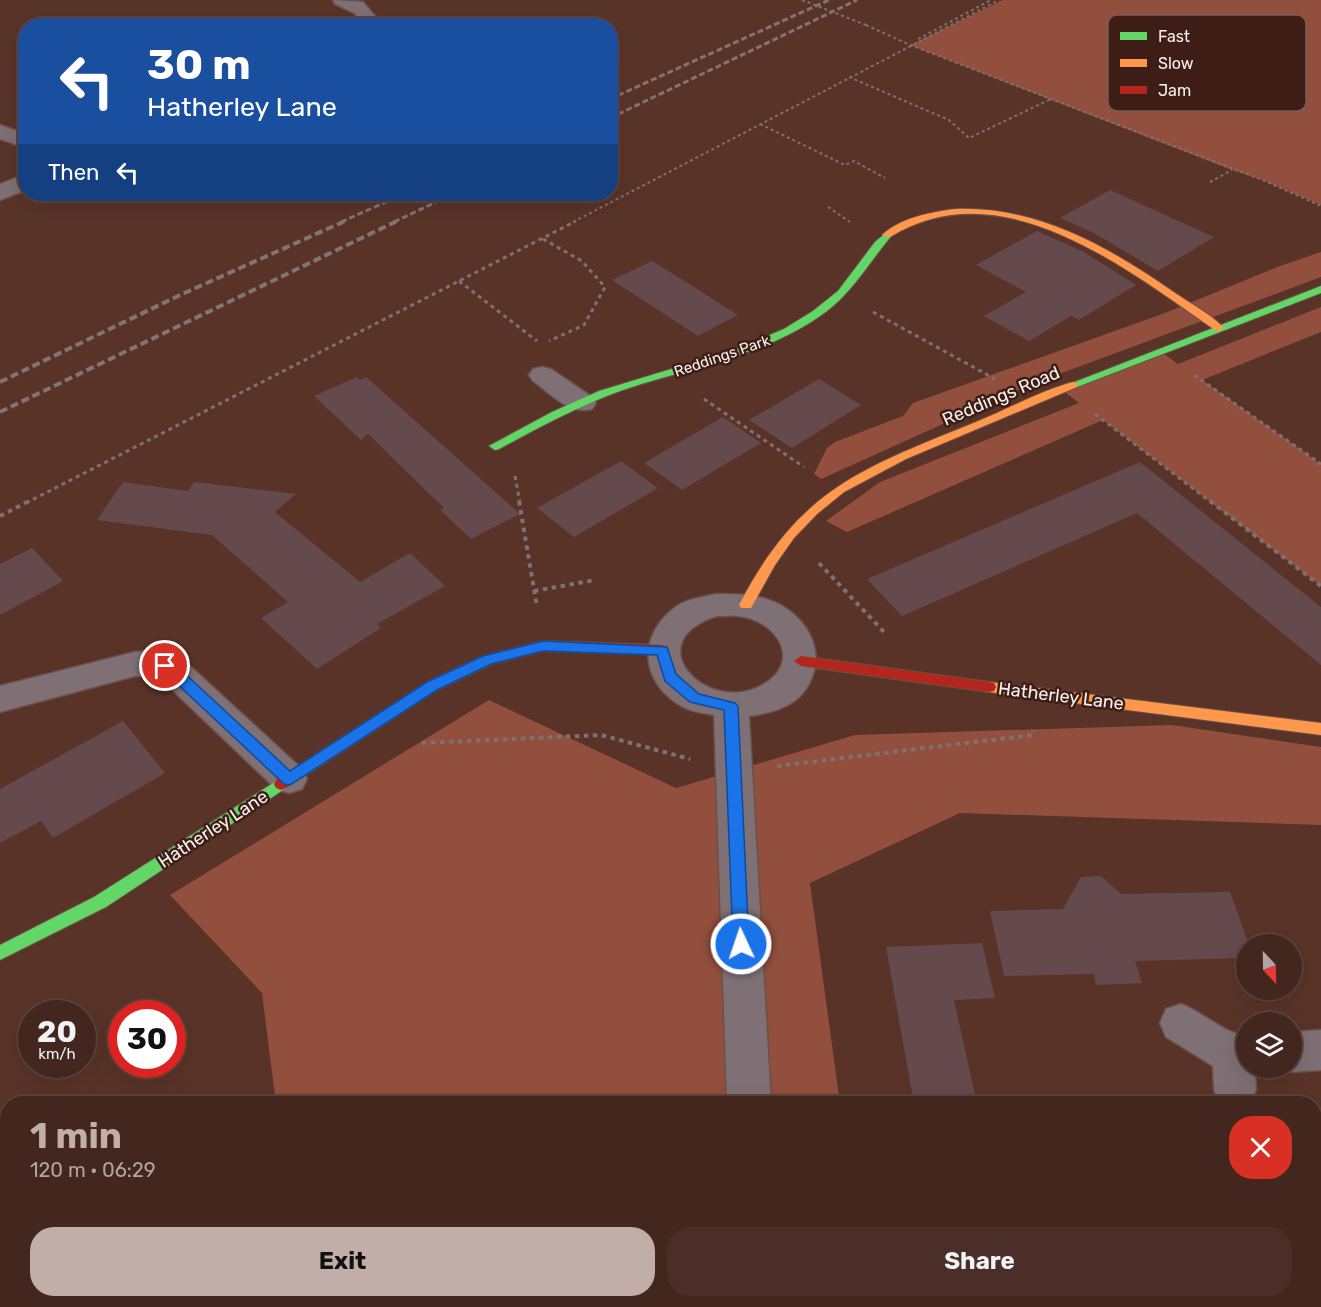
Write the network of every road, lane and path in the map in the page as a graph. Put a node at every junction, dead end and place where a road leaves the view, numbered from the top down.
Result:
1 (342, 0) edge
2 (802, 0) edge
3 (992, 0) edge
4 (999, 0) edge
5 (366, 18) edge
6 (910, 45) junction
7 (849, 77) junction
8 (1052, 99) junction
9 (760, 124) junction
10 (0, 131) edge
11 (18, 139) edge
12 (1232, 170) junction
13 (885, 178) dead end
14 (1210, 182) dead end
15 (18, 185) edge
16 (0, 193) edge
17 (618, 199) edge
18 (613, 201) edge
19 (1321, 206) edge
20 (543, 238) junction
21 (459, 281) junction
22 (1321, 289) edge
23 (840, 294) junction
24 (1219, 328) junction
25 (1160, 351) junction
26 (669, 374) junction
27 (542, 375) dead end
28 (1061, 389) junction
29 (1033, 401) junction
30 (582, 403) junction
31 (495, 446) joint
32 (1321, 464) edge
33 (838, 490) junction
34 (0, 516) edge
35 (787, 540) junction
36 (595, 580) dead end
37 (1321, 586) edge
38 (534, 591) junction
39 (746, 605) junction
40 (543, 646) junction
41 (663, 650) junction
42 (801, 661) junction
43 (904, 675) junction
44 (0, 699) edge
45 (730, 706) junction
46 (1321, 729) edge
47 (290, 779) junction
48 (0, 953) edge
49 (1181, 1023) dead end
50 (1321, 1050) edge
51 (1302, 1051) edge
52 (1236, 1065) edge
53 (750, 1096) edge

1 - 5 street
2 - 6 path, bridge
3 - 6 path
4 - 6 path
6 - 7 path
6 - 8 path
7 - 8 path
7 - 9 path
8 - 12 path
9 - 13 path
9 - 17 path
10 - 11 street
12 - 14 path
12 - 19 path
15 - 16 street
18 - 20 path
20 - 21 path
20 - 21 path
21 - 34 path
22 - 24 street, Reddings Road
23 - 24 street, Reddings Park
23 - 26 street, Reddings Park
23 - 29 path
24 - 25 street, Reddings Road
25 - 28 street, Reddings Road
25 - 32 path
26 - 30 street, Reddings Park
26 - 33 path
27 - 30 street
28 - 29 street, Reddings Road
28 - 37 path
29 - 33 street, Reddings Road
30 - 31 street, Reddings Park
31 - 38 path
33 - 35 street, Reddings Road
35 - 39 street, Reddings Road
35 - 43 path
36 - 38 path
38 - 40 path
39 - 41 street
39 - 42 street
40 - 41 street, Hatherley Lane
40 - 47 street, Hatherley Lane
41 - 45 street
42 - 43 street, Hatherley Lane
42 - 45 street
43 - 46 street, Hatherley Lane
44 - 47 street
45 - 53 street
47 - 48 street, Hatherley Lane
49 - 52 street
50 - 51 street

